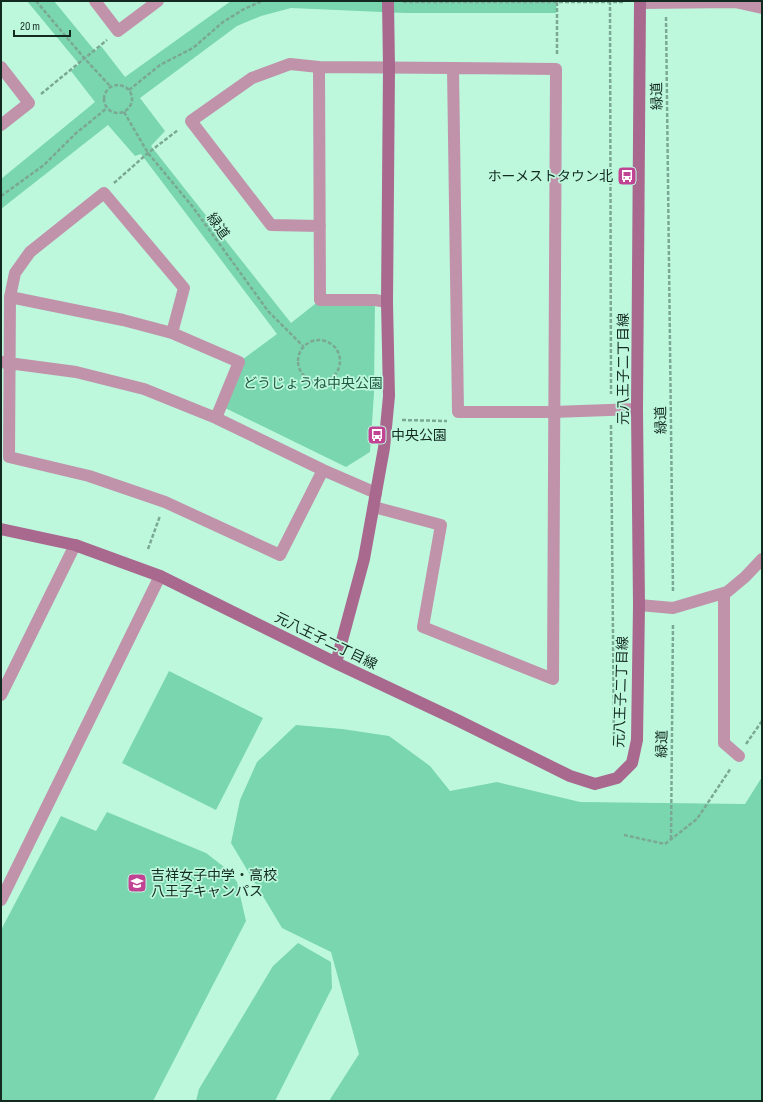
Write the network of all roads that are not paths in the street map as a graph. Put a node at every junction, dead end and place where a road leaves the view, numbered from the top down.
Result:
1 (94, 1) edge
2 (158, 1) edge
3 (388, 1) edge
4 (640, 2) edge
5 (722, 2) edge
6 (762, 8) edge
7 (1, 67) edge
8 (319, 67) junction
9 (389, 68) junction
10 (453, 68) junction
11 (1, 125) edge
12 (320, 226) junction
13 (10, 297) junction
14 (387, 302) junction
15 (172, 333) junction
16 (5, 363) edge
17 (637, 409) junction
18 (553, 412) junction
19 (216, 418) junction
20 (323, 470) junction
21 (376, 493) junction
22 (374, 507) junction
23 (1, 529) edge
24 (76, 545) junction
25 (762, 559) edge
26 (160, 576) junction
27 (724, 593) junction
28 (640, 605) junction
29 (336, 663) junction
30 (3, 688) edge
31 (739, 756) road end
32 (1, 900) edge

1 - 2 street
3 - 9 street
4 - 5 street
4 - 17 street, 元八王子二丁目線
5 - 6 street
7 - 11 street
8 - 9 street
8 - 12 street
8 - 12 street
9 - 10 street
9 - 14 street
10 - 18 street
10 - 18 street
12 - 14 street
13 - 15 street
13 - 15 street
13 - 16 street
14 - 21 street
15 - 19 street
16 - 19 street
16 - 20 street
17 - 18 street
17 - 28 street, 元八王子二丁目線
18 - 22 street
19 - 20 street
20 - 21 street
21 - 22 street
22 - 29 street
23 - 24 street, 元八王子二丁目線
24 - 26 street, 元八王子二丁目線
24 - 30 street
25 - 27 street
26 - 29 street, 元八王子二丁目線
26 - 32 street
27 - 28 street
27 - 31 street
28 - 29 street, 元八王子二丁目線

